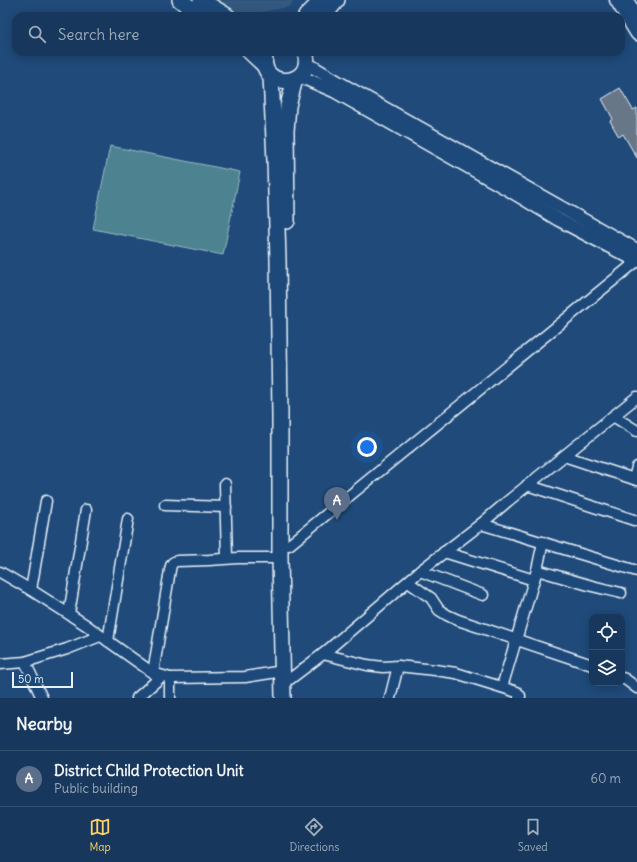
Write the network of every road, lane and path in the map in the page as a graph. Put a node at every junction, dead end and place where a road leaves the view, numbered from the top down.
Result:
1 (180, 0) edge
2 (201, 0) edge
3 (322, 0) edge
4 (337, 0) edge
5 (616, 0) edge
6 (627, 0) edge
7 (196, 12) edge
8 (220, 12) edge
9 (310, 12) edge
10 (327, 12) edge
11 (623, 12) edge
12 (625, 15) edge
13 (637, 17) edge
14 (637, 34) edge
15 (255, 56) edge
16 (306, 56) edge
17 (307, 56) edge
18 (267, 65) edge
19 (297, 77) junction
20 (637, 250) edge
21 (637, 261) edge
22 (637, 397) edge
23 (613, 416) junction
24 (637, 431) edge
25 (564, 456) junction
26 (637, 467) edge
27 (635, 480) edge
28 (225, 484) dead end
29 (527, 485) junction
30 (46, 501) dead end
31 (166, 505) dead end
32 (226, 507) junction
33 (86, 510) dead end
34 (128, 519) dead end
35 (637, 521) edge
36 (481, 524) junction
37 (543, 542) junction
38 (289, 545) junction
39 (444, 552) junction
40 (227, 558) junction
41 (280, 558) junction
42 (537, 570) junction
43 (420, 571) junction
44 (637, 571) edge
45 (0, 574) edge
46 (534, 580) junction
47 (408, 582) junction
48 (31, 590) junction
49 (621, 593) dead end
50 (483, 595) dead end
51 (69, 614) junction
52 (104, 638) junction
53 (516, 640) junction
54 (323, 654) junction
55 (25, 662) junction
56 (0, 664) edge
57 (589, 664) edge
58 (398, 666) junction
59 (286, 675) junction
60 (162, 676) junction
61 (625, 679) edge
62 (502, 687) junction
63 (637, 688) edge
64 (42, 698) edge
65 (137, 698) edge
66 (170, 698) edge
67 (283, 698) edge
68 (290, 698) edge
69 (390, 698) edge
70 (520, 698) edge

1 - 7 main road
2 - 8 main road
3 - 9 main road
4 - 10 main road
5 - 11 street
6 - 13 street
12 - 14 street
15 - 18 main road
16 - 19 main road
17 - 20 street
18 - 19 main road
18 - 41 main road
19 - 21 street
19 - 38 main road
21 - 38 street
22 - 23 street
23 - 24 street
23 - 25 street
25 - 27 street
25 - 29 street
26 - 27 street
28 - 32 street
29 - 35 street
29 - 36 street
30 - 48 street
31 - 32 street
32 - 40 street
33 - 51 street
34 - 52 street
36 - 37 street
36 - 39 street
37 - 42 street
37 - 44 street
38 - 59 main road
39 - 43 street
39 - 46 street
40 - 41 street
40 - 60 street
41 - 59 main road
42 - 46 street
42 - 49 street
43 - 47 street
43 - 50 street
45 - 48 street
46 - 53 street
47 - 53 street
47 - 54 street
48 - 51 street
51 - 52 street
52 - 55 street
52 - 60 street
53 - 57 street
53 - 62 street
54 - 58 street
54 - 59 street
55 - 56 street
55 - 64 street
58 - 62 street
58 - 69 street
59 - 60 street
59 - 67 main road
59 - 68 main road
60 - 65 street
60 - 66 street
61 - 63 street
62 - 70 street

